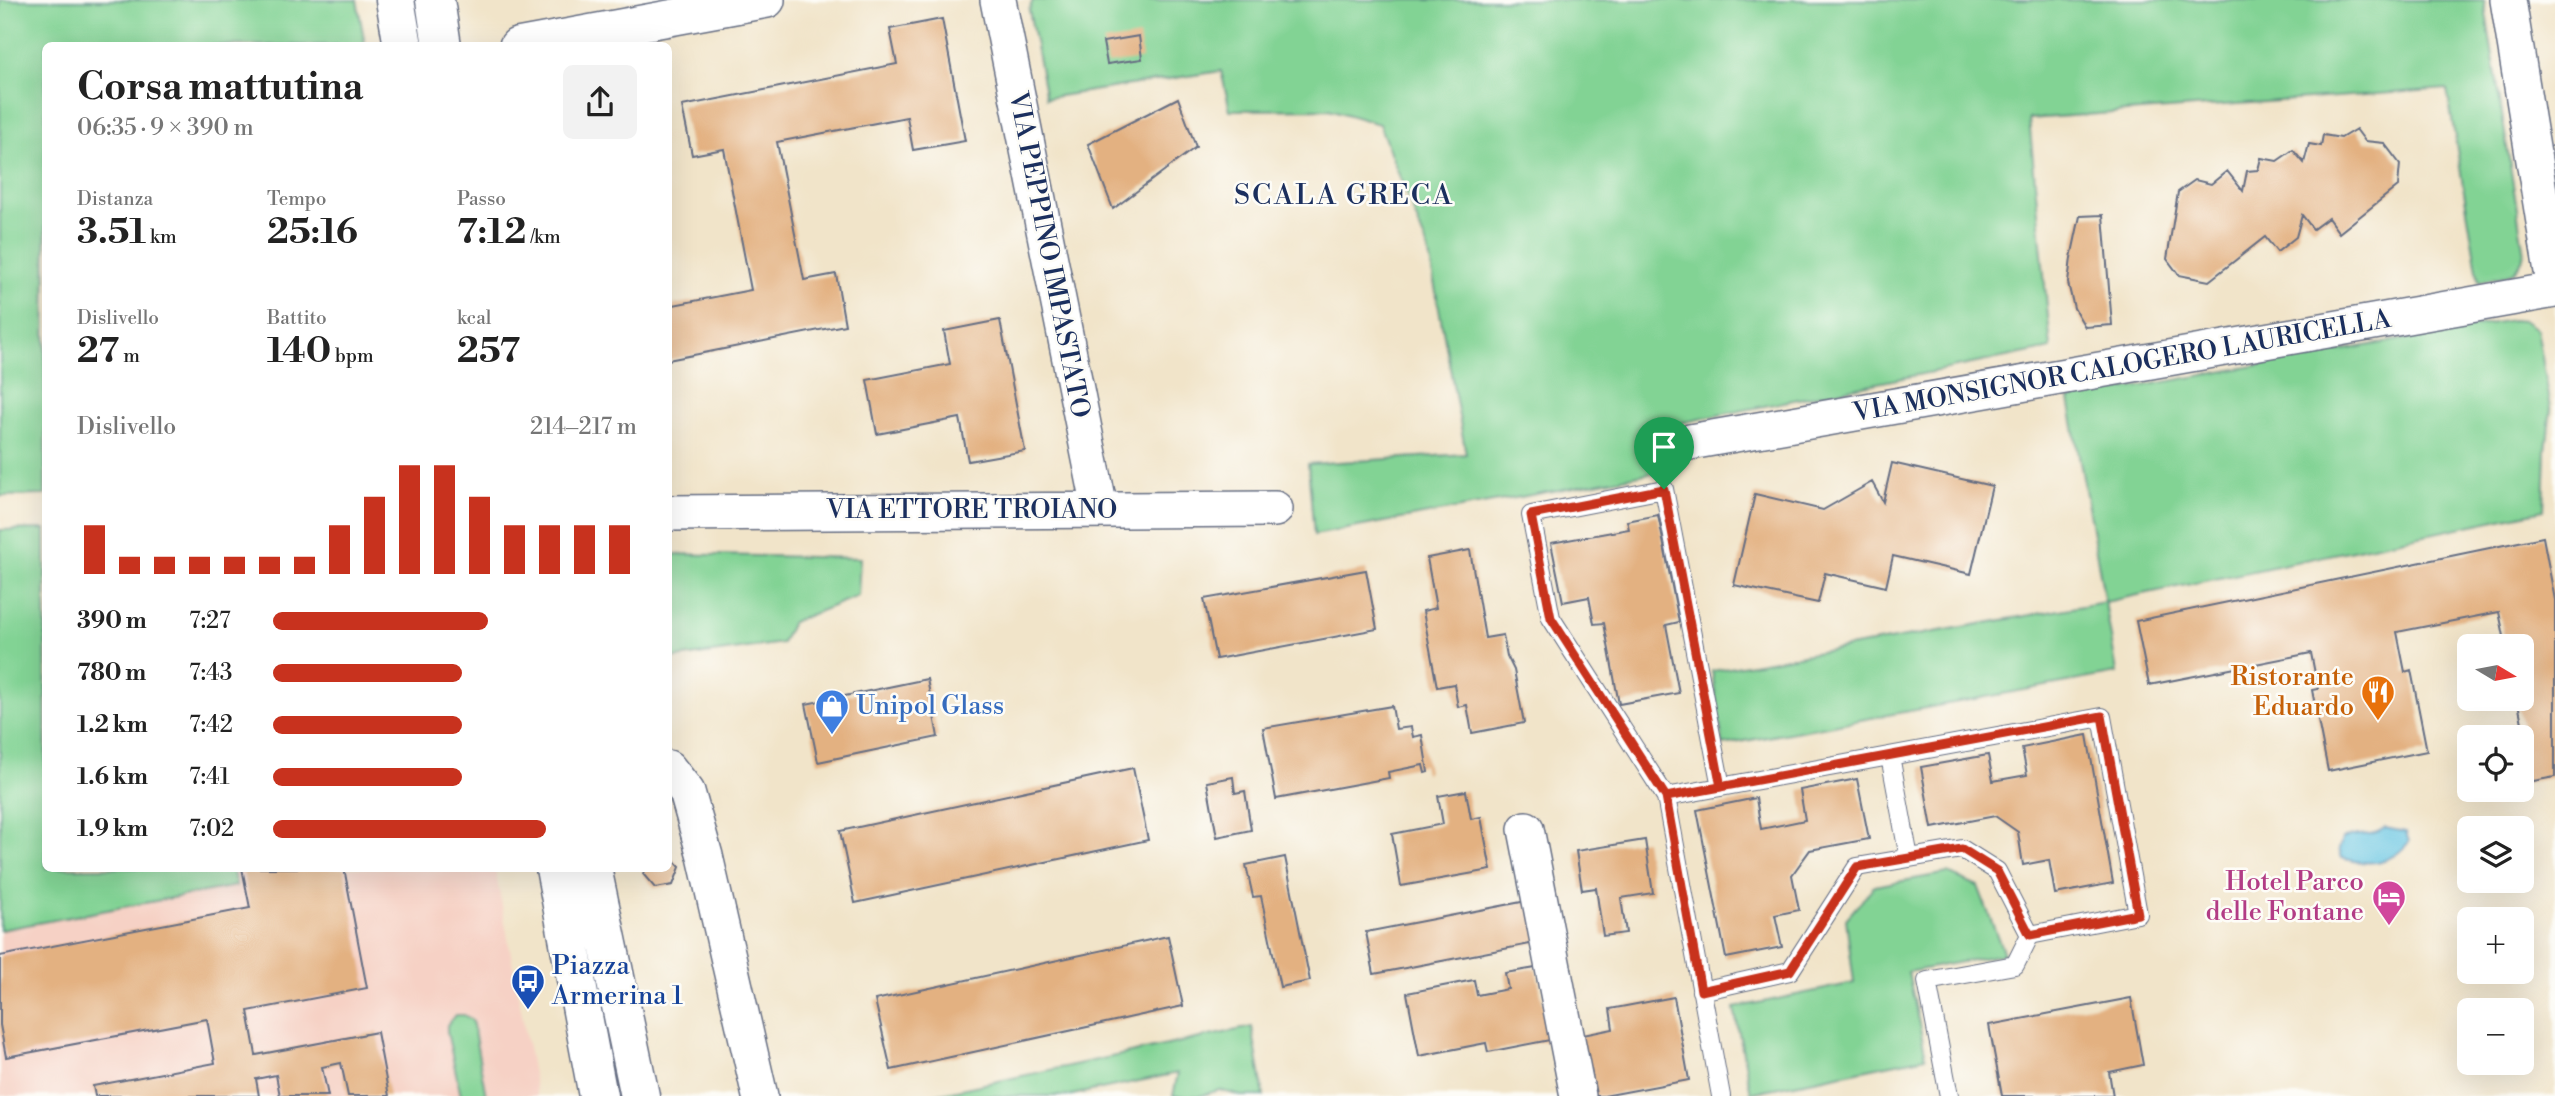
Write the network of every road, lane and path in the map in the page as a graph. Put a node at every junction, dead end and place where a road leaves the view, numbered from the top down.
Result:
1 (396, 0) edge
2 (435, 0) edge
3 (767, 0) edge
4 (998, 0) edge
5 (2508, 0) edge
6 (402, 42) edge
7 (441, 42) edge
8 (539, 42) edge
9 (2555, 290) edge
10 (1690, 442) dead end
11 (1100, 509) junction
12 (1275, 509) dead end
13 (672, 513) edge
14 (1890, 755) junction
15 (672, 773) edge
16 (1721, 787) junction
17 (1666, 797) junction
18 (672, 815) edge
19 (1526, 829) dead end
20 (705, 856) junction
21 (1909, 858) junction
22 (556, 872) edge
23 (598, 876) edge
24 (2030, 935) junction
25 (1701, 991) junction
26 (598, 1096) edge
27 (640, 1096) edge
28 (760, 1096) edge
29 (1578, 1096) edge
30 (1721, 1096) edge
31 (1949, 1096) edge

1 - 6 street
2 - 7 street
3 - 8 street
4 - 11 street, VIA PEPPINO IMPASTATO
5 - 9 street
9 - 10 street, VIA MONSIGNOR CALOGERO LAURICELLA
11 - 12 street, VIA ETTORE TROIANO
11 - 13 street, VIA ETTORE TROIANO
14 - 16 lane
14 - 21 lane
14 - 24 lane
15 - 20 street
16 - 17 lane
16 - 17 lane
17 - 25 lane
18 - 20 street
19 - 29 street
20 - 28 street
21 - 24 lane
21 - 25 lane
22 - 26 street
23 - 27 street
24 - 31 lane
25 - 30 lane

